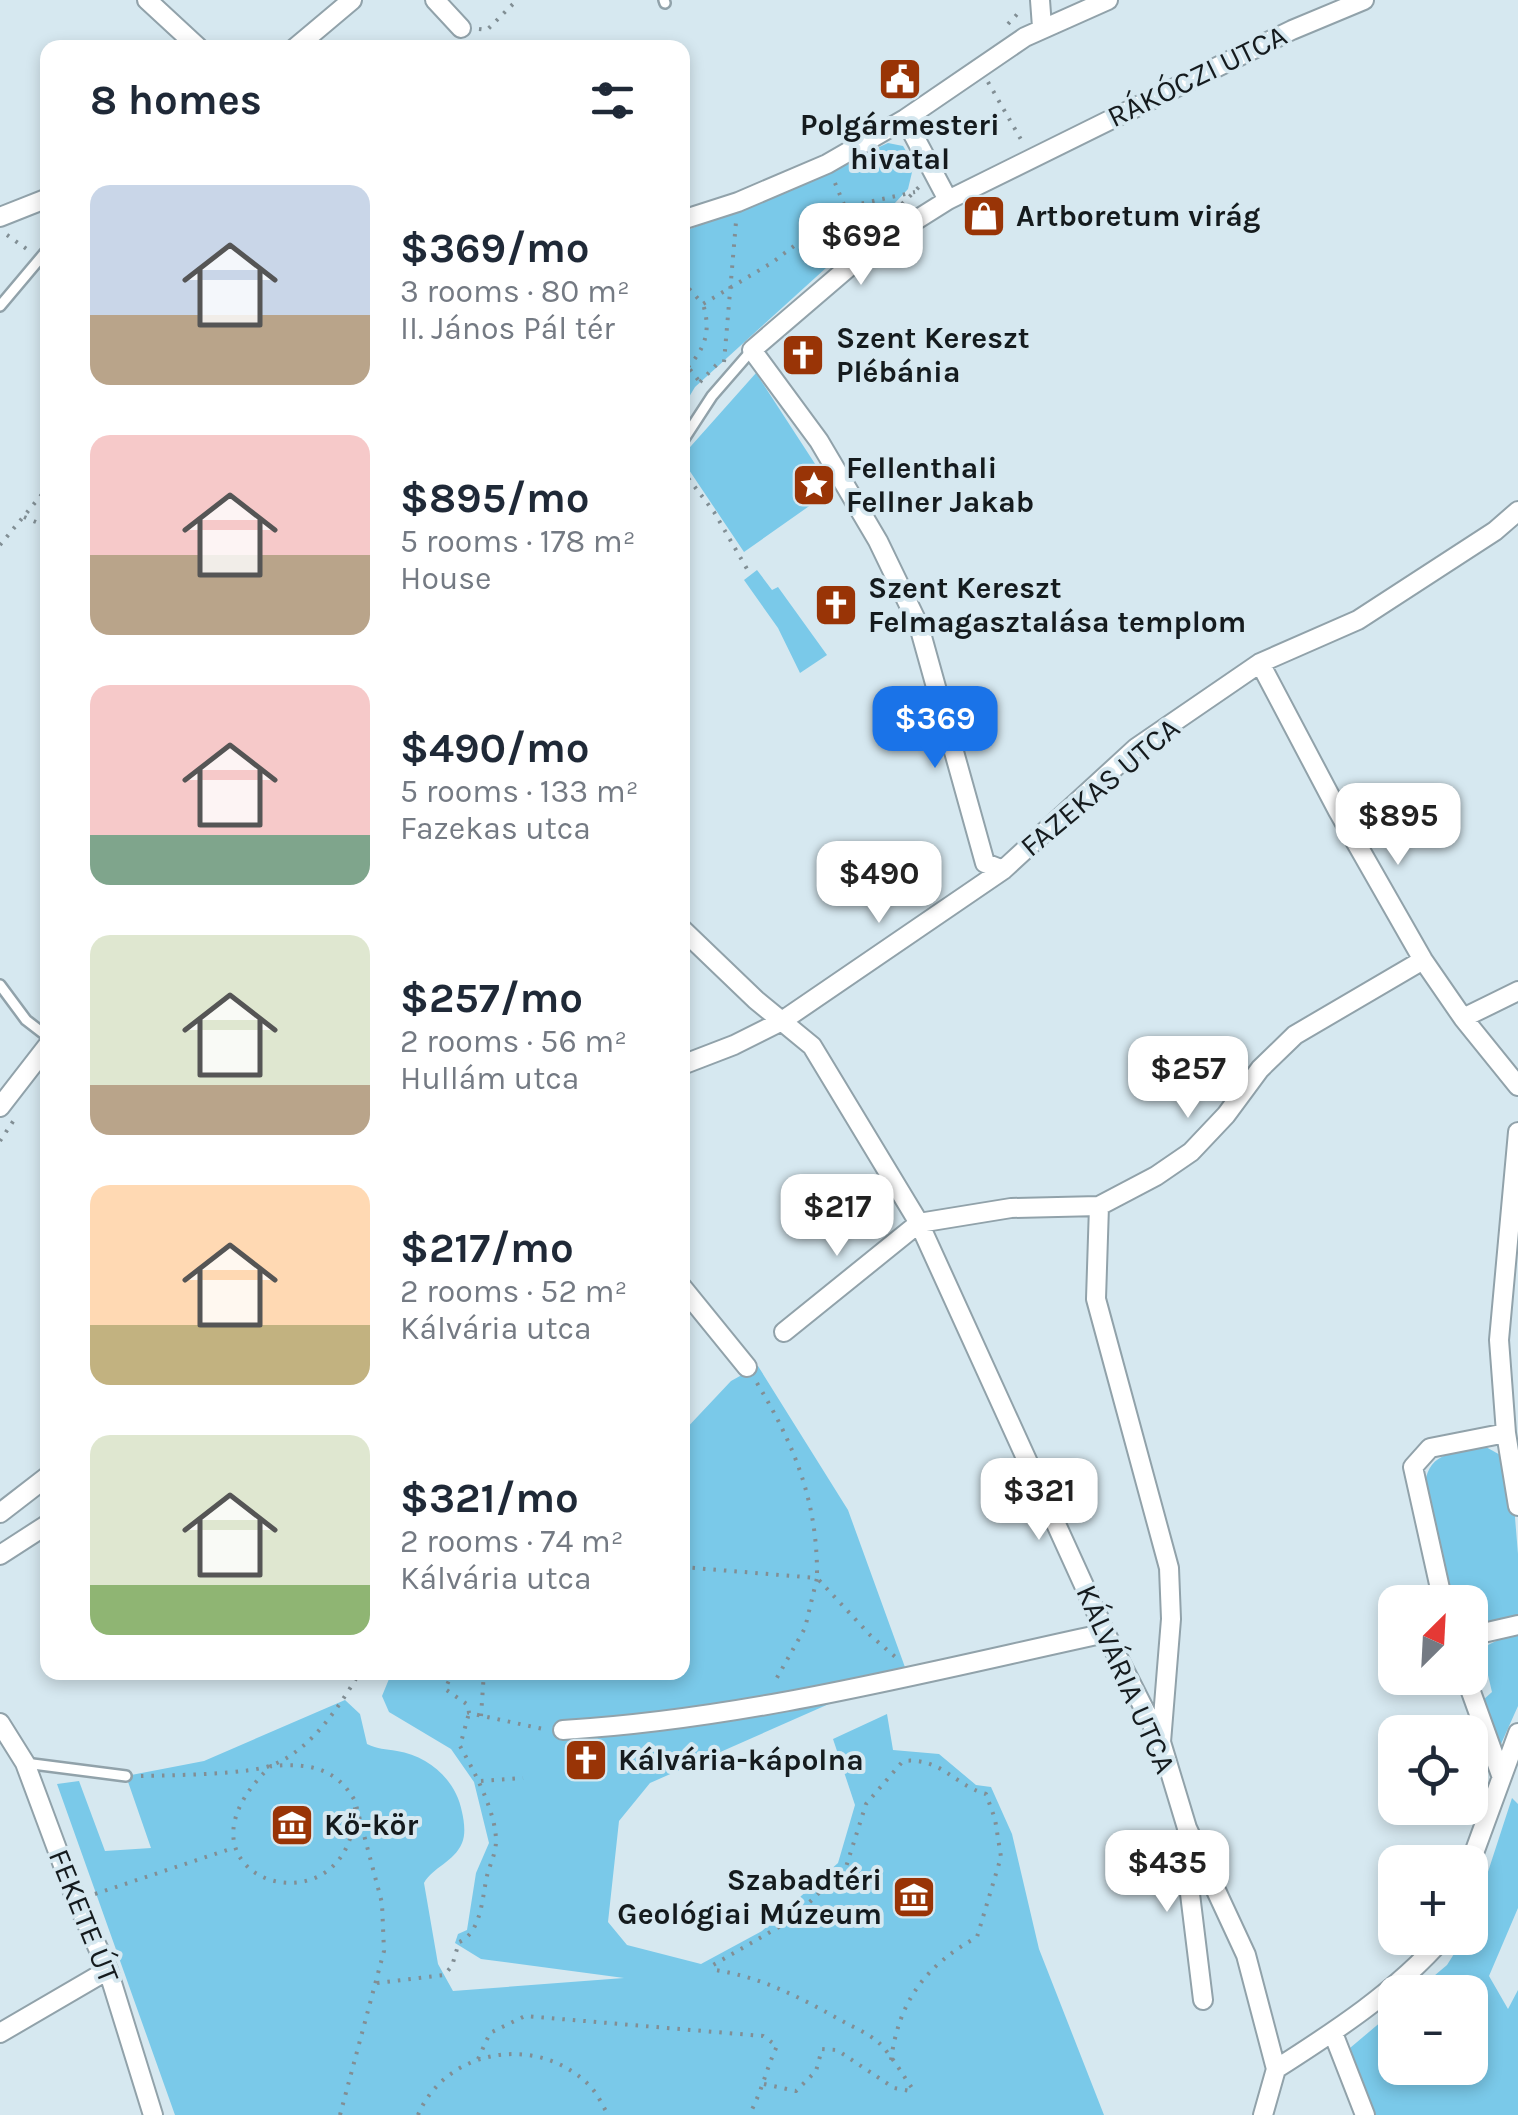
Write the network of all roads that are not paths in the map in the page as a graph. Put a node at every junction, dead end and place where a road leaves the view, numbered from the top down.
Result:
1 (147, 0) edge
2 (352, 0) edge
3 (435, 0) edge
4 (1040, 0) edge
5 (1108, 0) edge
6 (1364, 0) edge
7 (1042, 27) junction
8 (461, 28) road end
9 (190, 40) edge
10 (305, 40) edge
11 (906, 119) junction
12 (948, 200) junction
13 (40, 201) edge
14 (0, 217) edge
15 (690, 217) edge
16 (40, 258) edge
17 (0, 306) edge
18 (752, 350) junction
19 (690, 431) edge
20 (1518, 510) edge
21 (1260, 663) junction
22 (1003, 870) junction
23 (690, 936) edge
24 (1423, 960) junction
25 (0, 984) edge
26 (1518, 991) edge
27 (1463, 1018) junction
28 (782, 1021) junction
29 (40, 1030) edge
30 (40, 1055) edge
31 (690, 1062) edge
32 (1518, 1086) edge
33 (0, 1107) edge
34 (1518, 1132) edge
35 (1099, 1206) junction
36 (919, 1223) junction
37 (690, 1298) edge
38 (784, 1332) dead end
39 (748, 1367) road end
40 (1506, 1433) junction
41 (40, 1482) edge
42 (1518, 1506) edge
43 (0, 1514) edge
44 (40, 1529) edge
45 (0, 1555) edge
46 (1439, 1585) edge
47 (1518, 1625) edge
48 (1488, 1632) edge
49 (1106, 1633) junction
50 (1472, 1695) edge
51 (0, 1723) edge
52 (562, 1730) road end
53 (1518, 1733) edge
54 (1160, 1742) junction
55 (25, 1763) junction
56 (1502, 1774) junction
57 (126, 1776) road end
58 (1188, 1828) junction
59 (1477, 1845) edge
60 (1428, 1955) edge
61 (108, 1970) junction
62 (1203, 2000) dead end
63 (0, 2033) edge
64 (1333, 2033) junction
65 (1276, 2069) junction
66 (153, 2115) edge
67 (1263, 2115) edge
68 (1364, 2115) edge

1 - 9 street
2 - 10 street
3 - 8 street
4 - 7 street
5 - 7 street
6 - 12 street, RÁKÓCZI UTCA
7 - 11 street
11 - 12 street
11 - 15 street
12 - 18 street, RÁKÓCZI UTCA
13 - 14 street
16 - 17 lane
18 - 19 lane
18 - 22 street
20 - 21 street, FAZEKAS UTCA
21 - 22 street, FAZEKAS UTCA
21 - 24 street
22 - 28 street, FAZEKAS UTCA
23 - 28 street, KÁLVÁRIA UTCA
24 - 27 street
24 - 35 street
25 - 29 lane
26 - 27 street
27 - 32 street
28 - 31 street, FAZEKAS UTCA
28 - 36 street, KÁLVÁRIA UTCA
30 - 33 street
34 - 40 street
35 - 36 street
35 - 54 street
36 - 38 street
36 - 49 street, KÁLVÁRIA UTCA
37 - 39 street
40 - 42 street
40 - 46 street
41 - 43 street
44 - 45 street
47 - 48 street
49 - 52 street
49 - 54 street, KÁLVÁRIA UTCA
50 - 56 street
51 - 55 street, FEKETE ÚT
53 - 56 street
54 - 58 street, KÁLVÁRIA UTCA
55 - 57 lane
55 - 61 street, FEKETE ÚT
56 - 59 street
58 - 62 street, KÁLVÁRIA UTCA
58 - 65 street, KÁLVÁRIA UTCA
60 - 64 street
61 - 63 street
61 - 66 street, FEKETE ÚT
64 - 65 street
64 - 68 street
65 - 67 street

